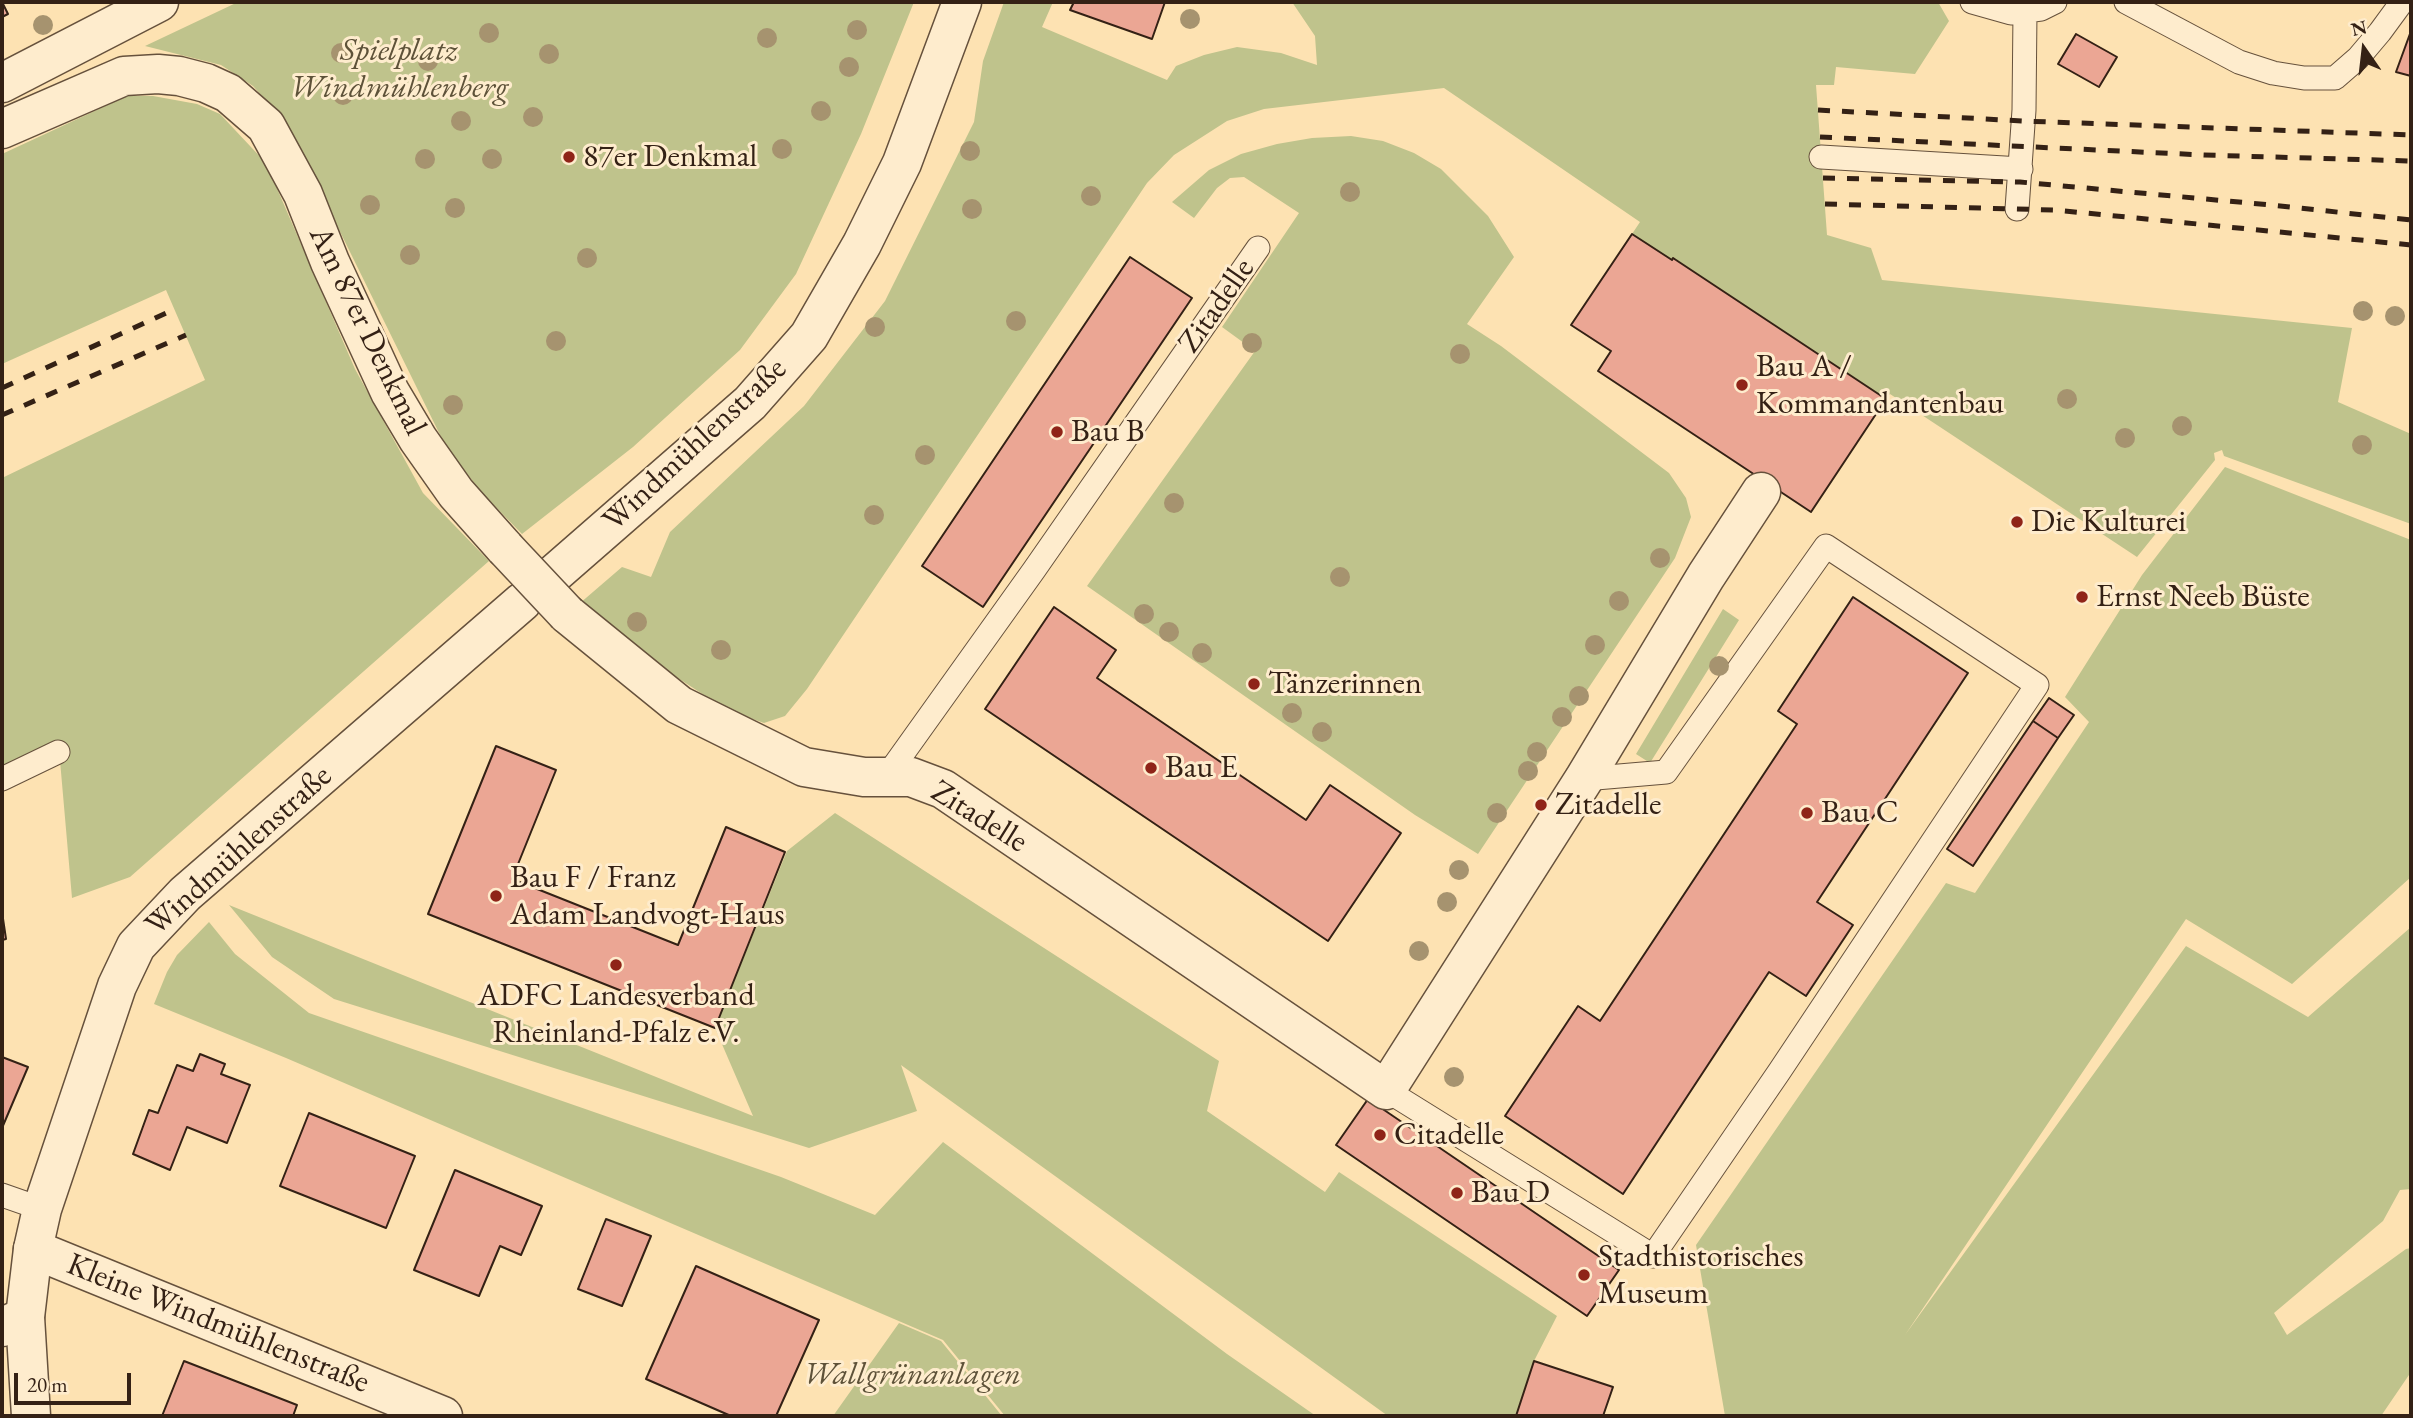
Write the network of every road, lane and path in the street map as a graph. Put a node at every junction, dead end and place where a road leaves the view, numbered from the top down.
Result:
1 (159, 2) edge
2 (962, 2) edge
3 (1972, 2) edge
4 (2055, 2) edge
5 (2126, 2) edge
6 (2402, 2) edge
7 (2025, 12) junction
8 (2, 83) edge
9 (2, 129) edge
10 (1821, 157) dead end
11 (2021, 169) junction
12 (2017, 209) dead end
13 (1258, 248) dead end
14 (1761, 492) dead end
15 (554, 574) dead end
16 (522, 602) dead end
17 (58, 752) dead end
18 (777, 754) joint
19 (886, 777) junction
20 (2, 779) edge
21 (1584, 779) junction
22 (1385, 1090) junction
23 (2, 1195) edge
24 (42, 1209) junction
25 (33, 1249) junction
26 (13, 1322) edge
27 (31, 1416) edge
28 (443, 1416) edge

1 - 8 street
2 - 15 street, Windmühlenstraße
3 - 7 lane
4 - 7 lane
5 - 6 lane
7 - 11 lane
9 - 18 street, Am 87er Denkmal, bridge
10 - 11 lane
11 - 12 lane
13 - 19 lane, Zitadelle
14 - 21 street
16 - 24 street, Windmühlenstraße
17 - 20 lane
18 - 19 street, Zitadelle
19 - 22 street, Zitadelle
21 - 22 street
21 - 22 lane
23 - 24 lane
24 - 25 street, Windmühlenstraße
25 - 26 street, Windmühlenstraße
25 - 28 street, Kleine Windmühlenstraße
26 - 27 street, Windmühlenstraße

